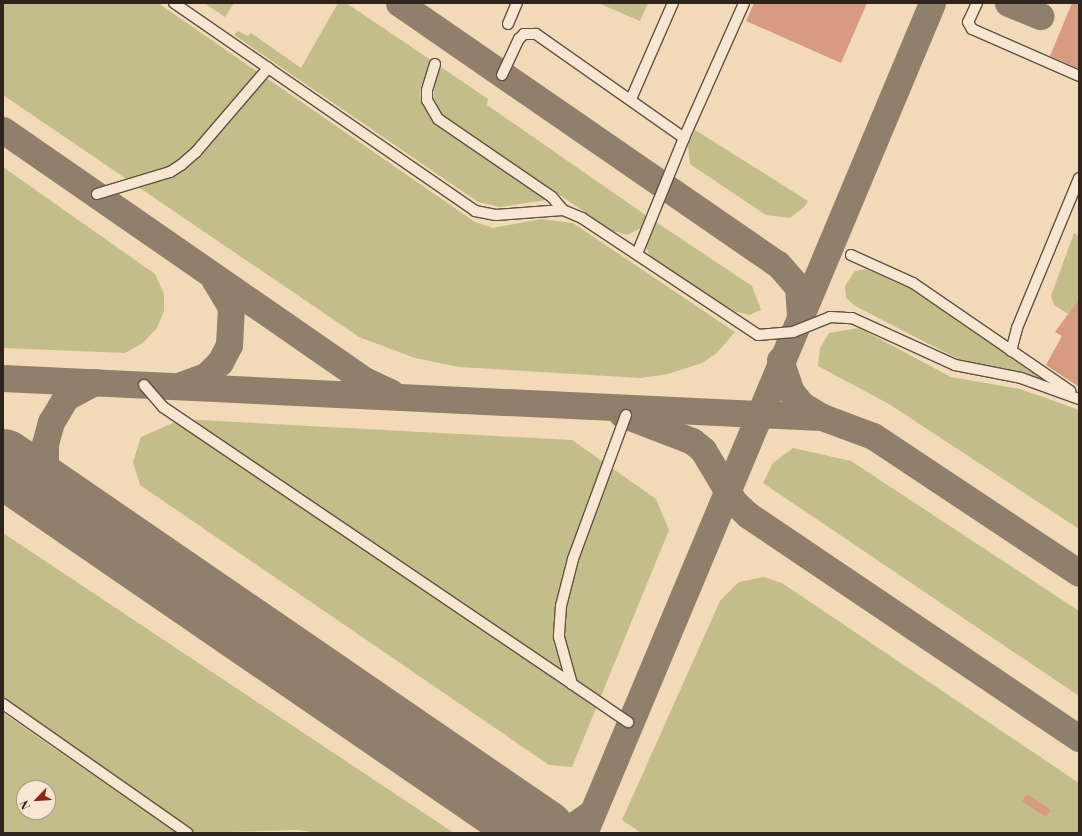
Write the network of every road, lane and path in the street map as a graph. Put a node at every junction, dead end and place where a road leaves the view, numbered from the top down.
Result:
1 (174, 3) edge
2 (517, 3) edge
3 (673, 3) edge
4 (744, 3) edge
5 (977, 3) edge
6 (508, 24) dead end
7 (435, 64) dead end
8 (268, 68) junction
9 (502, 74) dead end
10 (1079, 76) edge
11 (632, 100) junction
12 (684, 138) junction
13 (1079, 178) edge
14 (97, 194) dead end
15 (563, 210) junction
16 (637, 254) junction
17 (851, 255) dead end
18 (1011, 351) junction
19 (144, 385) dead end
20 (1079, 398) edge
21 (626, 415) dead end
22 (572, 684) junction
23 (3, 704) edge
24 (628, 722) dead end
25 (187, 833) edge

1 - 8 lane
2 - 6 lane
3 - 11 lane
4 - 12 lane
5 - 10 lane
7 - 15 lane
8 - 14 lane
8 - 15 lane
9 - 11 lane
11 - 12 lane
12 - 16 lane
13 - 18 lane
15 - 16 lane
16 - 20 lane
17 - 18 lane
18 - 20 lane
19 - 22 lane
21 - 22 lane
22 - 24 lane
23 - 25 lane

